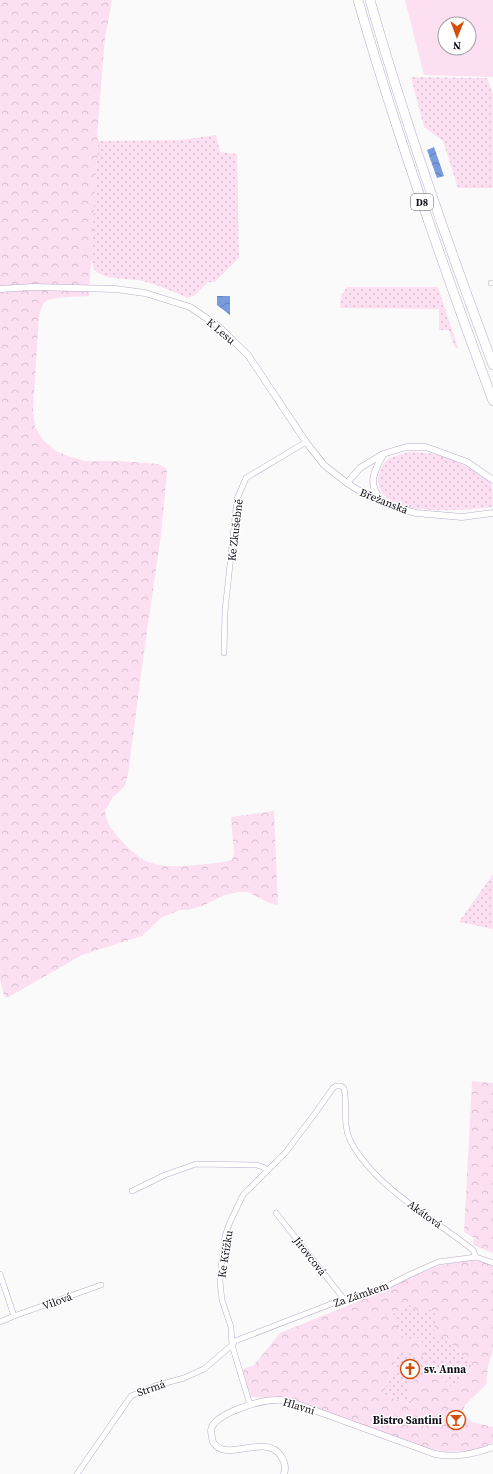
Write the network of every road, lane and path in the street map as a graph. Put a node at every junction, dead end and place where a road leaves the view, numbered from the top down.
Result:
1 (358, 0) edge
2 (370, 0) edge
3 (0, 289) edge
4 (493, 365) edge
5 (493, 401) edge
6 (306, 442) junction
7 (383, 454) junction
8 (493, 480) edge
9 (347, 484) junction
10 (384, 503) junction
11 (493, 513) edge
12 (224, 653) dead end
13 (276, 1162) joint
14 (267, 1171) junction
15 (132, 1191) dead end
16 (276, 1213) dead end
17 (476, 1257) junction
18 (493, 1264) edge
19 (0, 1274) edge
20 (101, 1285) dead end
21 (344, 1299) junction
22 (14, 1316) junction
23 (0, 1322) edge
24 (232, 1345) junction
25 (250, 1405) junction
26 (493, 1447) edge
27 (77, 1474) edge
28 (284, 1474) edge

1 - 5 highway, D8
2 - 4 highway, D8
3 - 6 street, K Lesu
6 - 9 street, K Lesu
6 - 12 street, Ke Zkušebně
7 - 8 street, Břežanská
7 - 9 street, Břežanská
7 - 10 street
9 - 10 street, Břežanská
10 - 11 street, Břežanská
13 - 14 street, Ke Křížku
13 - 17 street, Akátová
14 - 15 street
14 - 24 street, Ke Křížku
16 - 21 street, Jirovcová
17 - 18 street, Za Zámkem
17 - 21 street, Za Zámkem
19 - 22 street
20 - 22 street, Vilová
21 - 24 street, Za Zámkem
22 - 23 street, Vilová
24 - 25 street, Ke Křížku
24 - 27 street, Strmá
25 - 26 street, Hlavní
25 - 28 street, Hlavní

